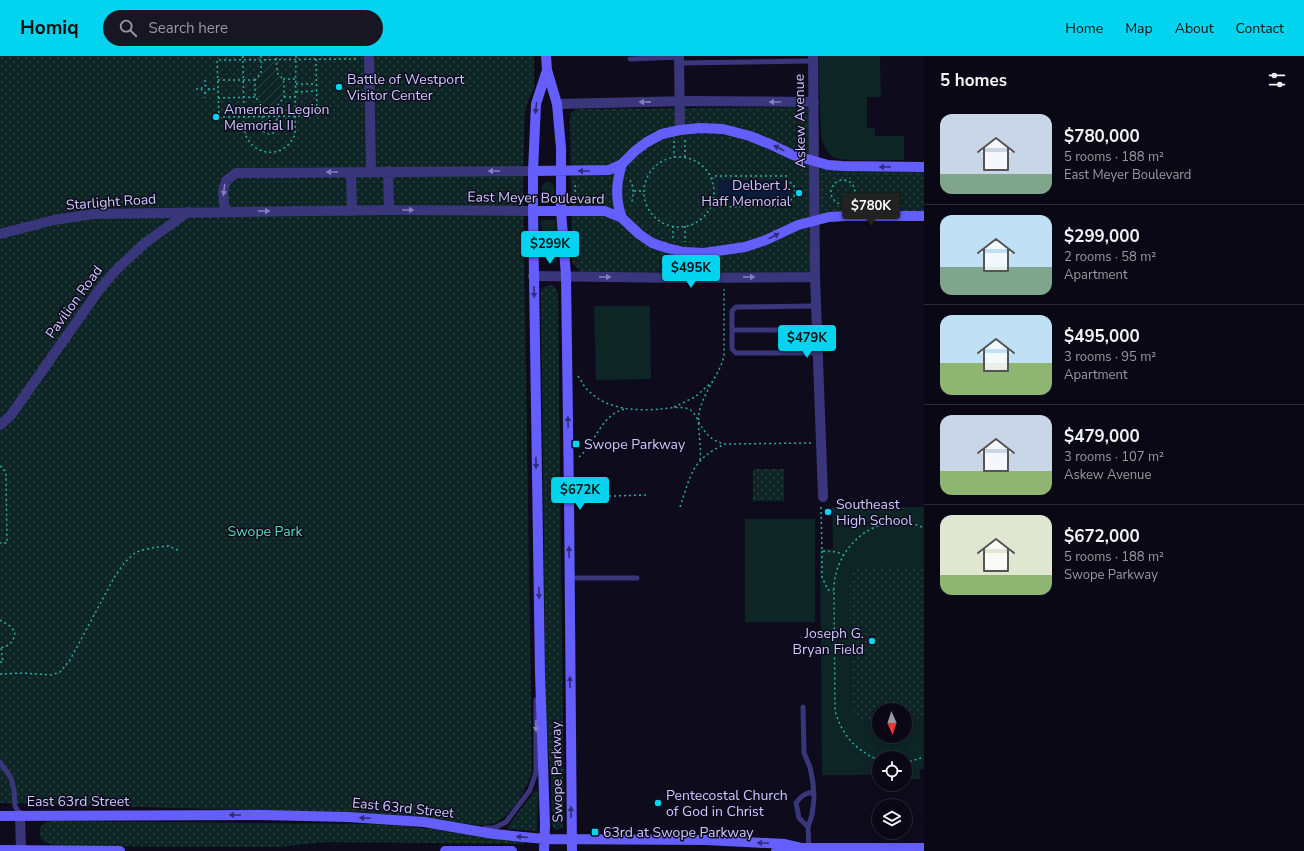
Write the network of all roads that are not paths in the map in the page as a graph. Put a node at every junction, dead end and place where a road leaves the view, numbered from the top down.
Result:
1 (369, 56) edge
2 (546, 56) edge
3 (813, 58) edge
4 (630, 59) dead end
5 (679, 59) edge
6 (547, 70) junction
7 (680, 102) junction
8 (814, 102) junction
9 (557, 104) junction
10 (683, 134) junction
11 (815, 161) junction
12 (622, 164) junction
13 (924, 167) edge
14 (388, 171) junction
15 (533, 171) junction
16 (561, 171) junction
17 (351, 172) junction
18 (371, 172) junction
19 (389, 210) junction
20 (533, 210) junction
21 (561, 210) junction
22 (352, 211) junction
23 (188, 212) junction
24 (225, 212) junction
25 (924, 216) edge
26 (622, 218) junction
27 (815, 221) junction
28 (0, 234) edge
29 (685, 248) junction
30 (533, 276) junction
31 (566, 276) junction
32 (815, 277) junction
33 (684, 278) junction
34 (816, 306) junction
35 (732, 330) junction
36 (817, 330) junction
37 (818, 353) junction
38 (0, 425) edge
39 (822, 500) road end
40 (569, 578) junction
41 (637, 578) dead end
42 (540, 673) junction
43 (803, 707) dead end
44 (0, 762) edge
45 (814, 792) junction
46 (20, 815) junction
47 (0, 816) edge
48 (424, 822) junction
49 (808, 827) junction
50 (544, 839) junction
51 (571, 840) junction
52 (806, 848) junction
53 (924, 848) edge
54 (0, 850) edge
55 (21, 851) edge
56 (120, 851) edge
57 (445, 851) edge
58 (512, 851) edge
59 (544, 851) edge
60 (572, 851) edge
61 (776, 851) edge

1 - 18 street
2 - 6 main road, Swope Parkway
3 - 5 lane
3 - 8 street, Askew Avenue
4 - 5 lane
5 - 7 street
6 - 9 main road, Swope Parkway
6 -> 15 main road, Swope Parkway
8 -> 7 street
7 -> 9 street
7 - 10 street
8 - 11 street, Askew Avenue
9 - 16 main road, Swope Parkway
11 -> 10 main road, East Meyer Boulevard
10 - 12 main road, East Meyer Boulevard
13 -> 11 main road, East Meyer Boulevard
11 - 27 street, Askew Avenue
12 -> 16 main road, East Meyer Boulevard
12 - 26 main road
15 -> 14 street, East Meyer Boulevard
14 - 18 street, East Meyer Boulevard
14 - 19 street
15 - 16 main road, East Meyer Boulevard
15 - 20 main road, Swope Parkway
16 - 21 main road, Swope Parkway
17 - 18 street, East Meyer Boulevard
17 - 22 street
17 -> 24 street, East Meyer Boulevard
19 -> 20 street, East Meyer Boulevard
19 - 22 street, East Meyer Boulevard
20 - 21 main road, East Meyer Boulevard
20 - 30 main road, Swope Parkway
21 - 26 main road, East Meyer Boulevard
21 - 31 main road, Swope Parkway
24 -> 22 street, East Meyer Boulevard
23 - 24 street, Starlight Road
23 - 28 street, Starlight Road
23 - 38 street, Pavilion Road
25 - 27 main road, East Meyer Boulevard
26 - 29 main road, East Meyer Boulevard
29 -> 27 main road, East Meyer Boulevard
27 - 32 street, Askew Avenue
29 - 33 street
30 - 31 street
30 -> 42 main road, Swope Parkway
31 -> 33 street
40 -> 31 main road, Swope Parkway
33 -> 32 street
32 - 34 street, Askew Avenue
34 - 35 lane
34 - 36 street, Askew Avenue
35 - 36 lane
35 - 37 lane
36 - 37 street, Askew Avenue
37 - 39 street, Askew Avenue
40 - 41 lane
51 -> 40 main road, Swope Parkway
42 -> 48 lane
42 - 50 main road, Swope Parkway
43 - 45 lane
44 - 46 lane
45 - 49 lane
45 - 49 lane
46 - 47 main road, East 63rd Street
48 -> 46 main road, East 63rd Street
46 - 55 street
50 -> 48 main road, East 63rd Street
49 - 52 lane
50 - 51 main road, East 63rd Street
50 - 59 main road, Swope Parkway
52 -> 51 main road, East 63rd Street
51 - 60 main road, Swope Parkway
52 - 53 main road, East 63rd Street
52 - 61 main road, East 63rd Street
54 - 55 main road
55 - 56 main road
57 - 58 main road

